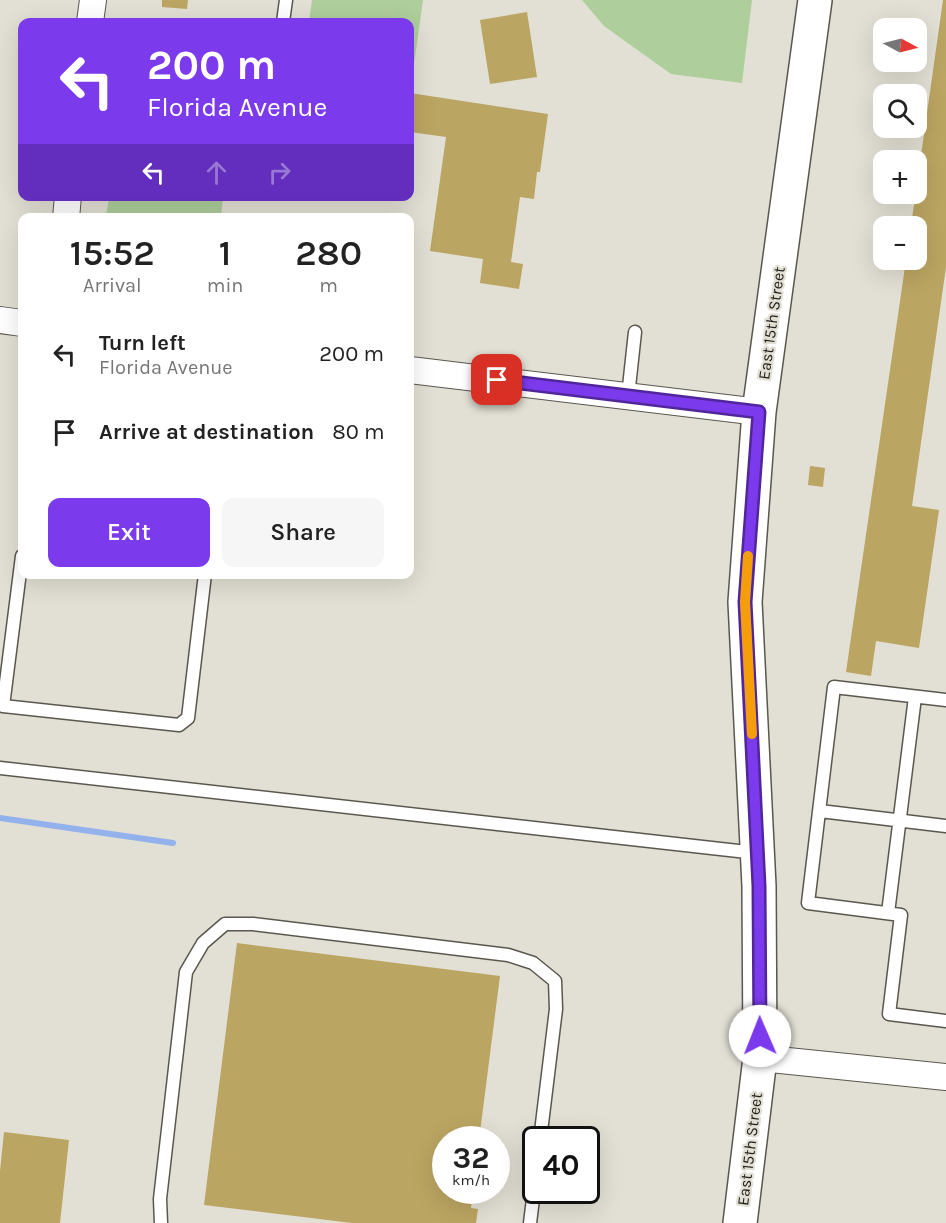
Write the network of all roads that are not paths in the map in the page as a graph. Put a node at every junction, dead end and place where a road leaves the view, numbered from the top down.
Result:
1 (93, 0) edge
2 (286, 0) edge
3 (815, 0) edge
4 (91, 18) edge
5 (284, 18) edge
6 (0, 320) edge
7 (18, 322) edge
8 (635, 332) dead end
9 (414, 370) edge
10 (628, 396) junction
11 (759, 412) junction
12 (19, 579) edge
13 (204, 579) edge
14 (915, 697) junction
15 (946, 700) edge
16 (0, 768) edge
17 (820, 811) junction
18 (900, 820) junction
19 (946, 826) edge
20 (757, 853) junction
21 (888, 913) junction
22 (946, 1021) edge
23 (760, 1058) junction
24 (946, 1077) edge
25 (542, 1126) edge
26 (532, 1204) edge
27 (161, 1223) edge
28 (530, 1223) edge
29 (740, 1223) edge

1 - 4 street
2 - 5 lane
3 - 11 street, East 15th Street
6 - 7 street
8 - 10 lane
9 - 10 street
10 - 11 street
11 - 20 street, East 15th Street
12 - 13 lane
14 - 15 lane
14 - 17 lane
14 - 18 lane
16 - 20 lane
17 - 18 lane
17 - 21 lane
18 - 19 lane
18 - 21 lane
20 - 23 street, East 15th Street
21 - 22 lane
23 - 24 street
23 - 29 street, East 15th Street
25 - 27 lane
26 - 28 lane

